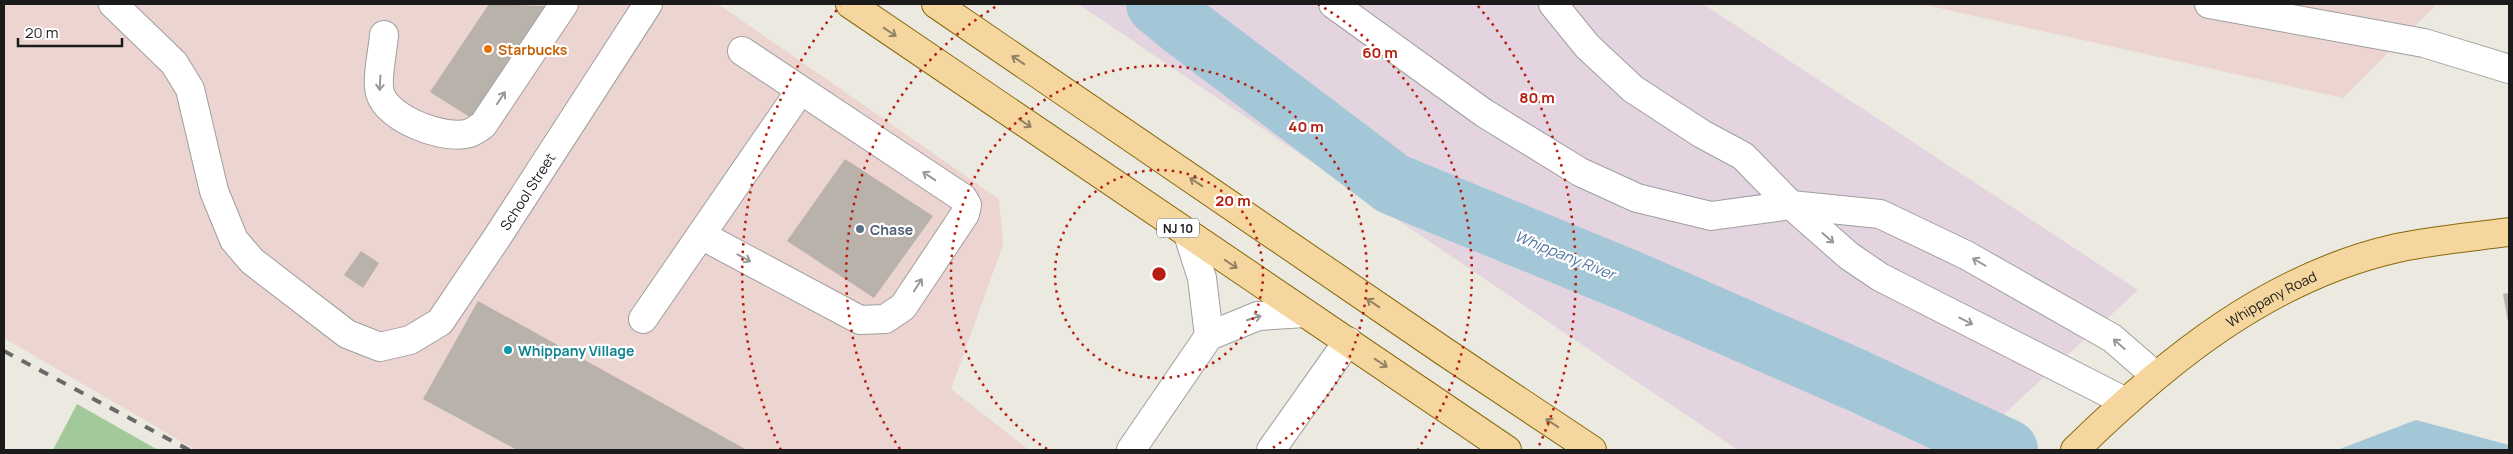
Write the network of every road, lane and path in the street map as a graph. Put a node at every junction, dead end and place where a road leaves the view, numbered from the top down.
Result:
1 (564, 4) edge
2 (648, 4) edge
3 (850, 4) edge
4 (936, 4) edge
5 (1333, 4) edge
6 (1553, 4) edge
7 (2209, 4) edge
8 (122, 7) edge
9 (384, 35) dead end
10 (742, 51) dead end
11 (2509, 70) edge
12 (800, 91) junction
13 (1791, 206) junction
14 (2509, 232) edge
15 (1188, 234) junction
16 (701, 235) junction
17 (1305, 313) junction
18 (643, 319) dead end
19 (1208, 336) junction
20 (1348, 340) junction
21 (2156, 376) junction
22 (2126, 402) junction
23 (2080, 446) edge
24 (1131, 450) edge
25 (1271, 450) edge
26 (1508, 450) edge
27 (1592, 450) edge

9 -> 1 street
2 - 8 street, School Street
3 -> 15 main road, NJ 10
27 -> 4 main road
5 - 13 street
6 - 13 street
7 - 11 street
10 - 12 street
12 - 16 street
16 -> 12 street
21 -> 13 street
13 -> 22 street
14 - 21 main road, Whippany Road
15 -> 17 main road, NJ 10
15 - 19 street
16 - 18 street
19 -> 17 street
17 - 20 main road, NJ 10
19 - 24 street
20 - 25 street
20 -> 26 main road, NJ 10
21 - 22 main road, Whippany Road
22 - 23 main road, Whippany Road

